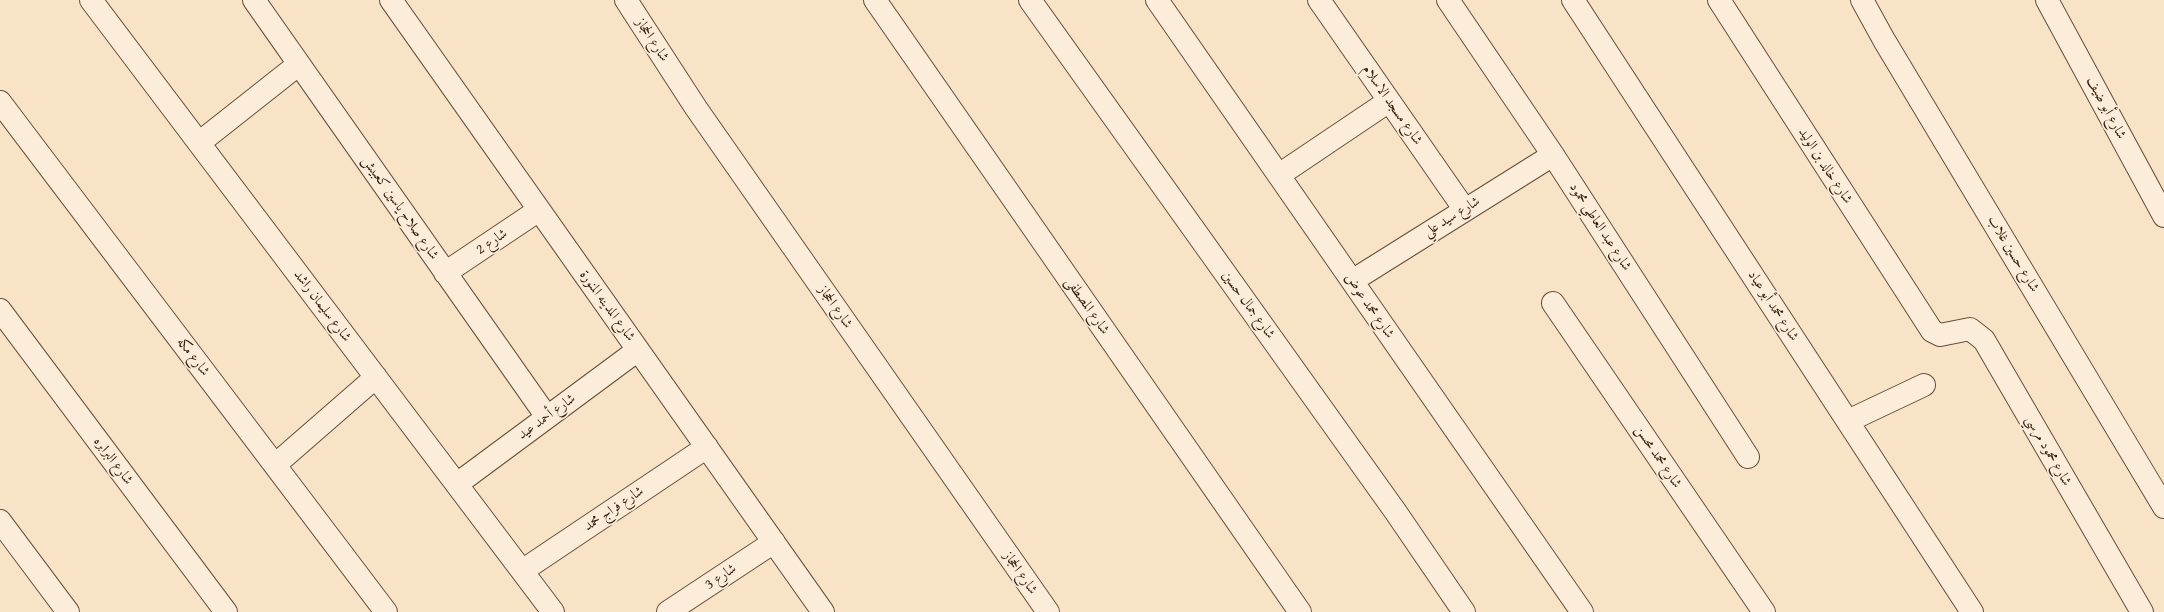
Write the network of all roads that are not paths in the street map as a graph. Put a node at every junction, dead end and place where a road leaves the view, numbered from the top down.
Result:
1 (91, 0) edge
2 (254, 0) edge
3 (391, 0) edge
4 (626, 0) edge
5 (875, 0) edge
6 (1030, 0) edge
7 (1158, 0) edge
8 (1319, 0) edge
9 (1448, 0) edge
10 (1574, 0) edge
11 (1719, 0) edge
12 (1862, 0) edge
13 (2047, 0) edge
14 (299, 64) junction
15 (1389, 101) junction
16 (0, 102) edge
17 (199, 143) junction
18 (1553, 155) junction
19 (1279, 175) junction
20 (539, 210) junction
21 (1464, 210) junction
22 (2164, 216) edge
23 (445, 273) junction
24 (1352, 280) junction
25 (1553, 303) dead end
26 (0, 310) edge
27 (1932, 331) joint
28 (638, 350) junction
29 (376, 377) junction
30 (1924, 385) dead end
31 (547, 417) junction
32 (1848, 422) junction
33 (707, 447) junction
34 (1748, 457) dead end
35 (275, 465) junction
36 (457, 484) junction
37 (2164, 507) edge
38 (0, 521) edge
39 (774, 542) junction
40 (522, 571) junction
41 (68, 612) edge
42 (226, 612) edge
43 (386, 612) edge
44 (553, 612) edge
45 (668, 612) edge
46 (823, 612) edge
47 (1048, 612) edge
48 (1300, 612) edge
49 (1464, 612) edge
50 (1582, 612) edge
51 (1764, 612) edge
52 (1972, 612) edge
53 (2142, 612) edge

1 - 17 street, شارع سليمان راشد
2 - 14 street, شارع صلاح ياسين كعبيش
3 - 20 street, شارع المدينه المنورة
4 - 47 street, شارع الحجاز
5 - 48 street, شارع المصطفى
6 - 49 street, شارع جمال حسين
7 - 19 street, شارع محمد عوض
8 - 15 street, شارع مسجد الاسلام
9 - 18 street, شارع عبد العاطي محمود
10 - 32 street, شارع محمد أبو عياد
11 - 27 street, شارع خالد بن الوليد
12 - 37 street, شارع حسين غلاب
13 - 22 street, شارع أبو ضيف
14 - 17 street
14 - 23 street, شارع صلاح ياسين كعبيش
15 - 19 street
15 - 21 street, شارع مسجد الاسلام
16 - 35 street, شارع مكه
17 - 29 street, شارع سليمان راشد
18 - 21 street, شارع سيد علي
18 - 34 street, شارع عبد العاطي محمود
19 - 24 street, شارع محمد عوض
20 - 23 street, شارع 2
20 - 28 street, شارع المدينه المنورة
21 - 24 street, شارع سيد علي
23 - 31 street, شارع صلاح ياسين كعبيش
24 - 50 street, شارع محمد عوض
25 - 51 street, شارع محمد محسن
26 - 42 street, شارع البرابره
27 - 53 street, شارع محمود مرسي
28 - 31 street, شارع أحمد عيد
28 - 33 street, شارع المدينه المنورة
29 - 35 street
29 - 36 street, شارع سليمان راشد
30 - 32 street
31 - 36 street, شارع أحمد عيد
32 - 52 street, شارع محمد أبو عياد
33 - 39 street, شارع المدينه المنورة
33 - 40 street, شارع فراج محمد
35 - 43 street, شارع مكه
36 - 40 street, شارع سليمان راشد
38 - 41 street
39 - 45 street, شارع 3
39 - 46 street, شارع المدينه المنورة
40 - 44 street, شارع سليمان راشد

